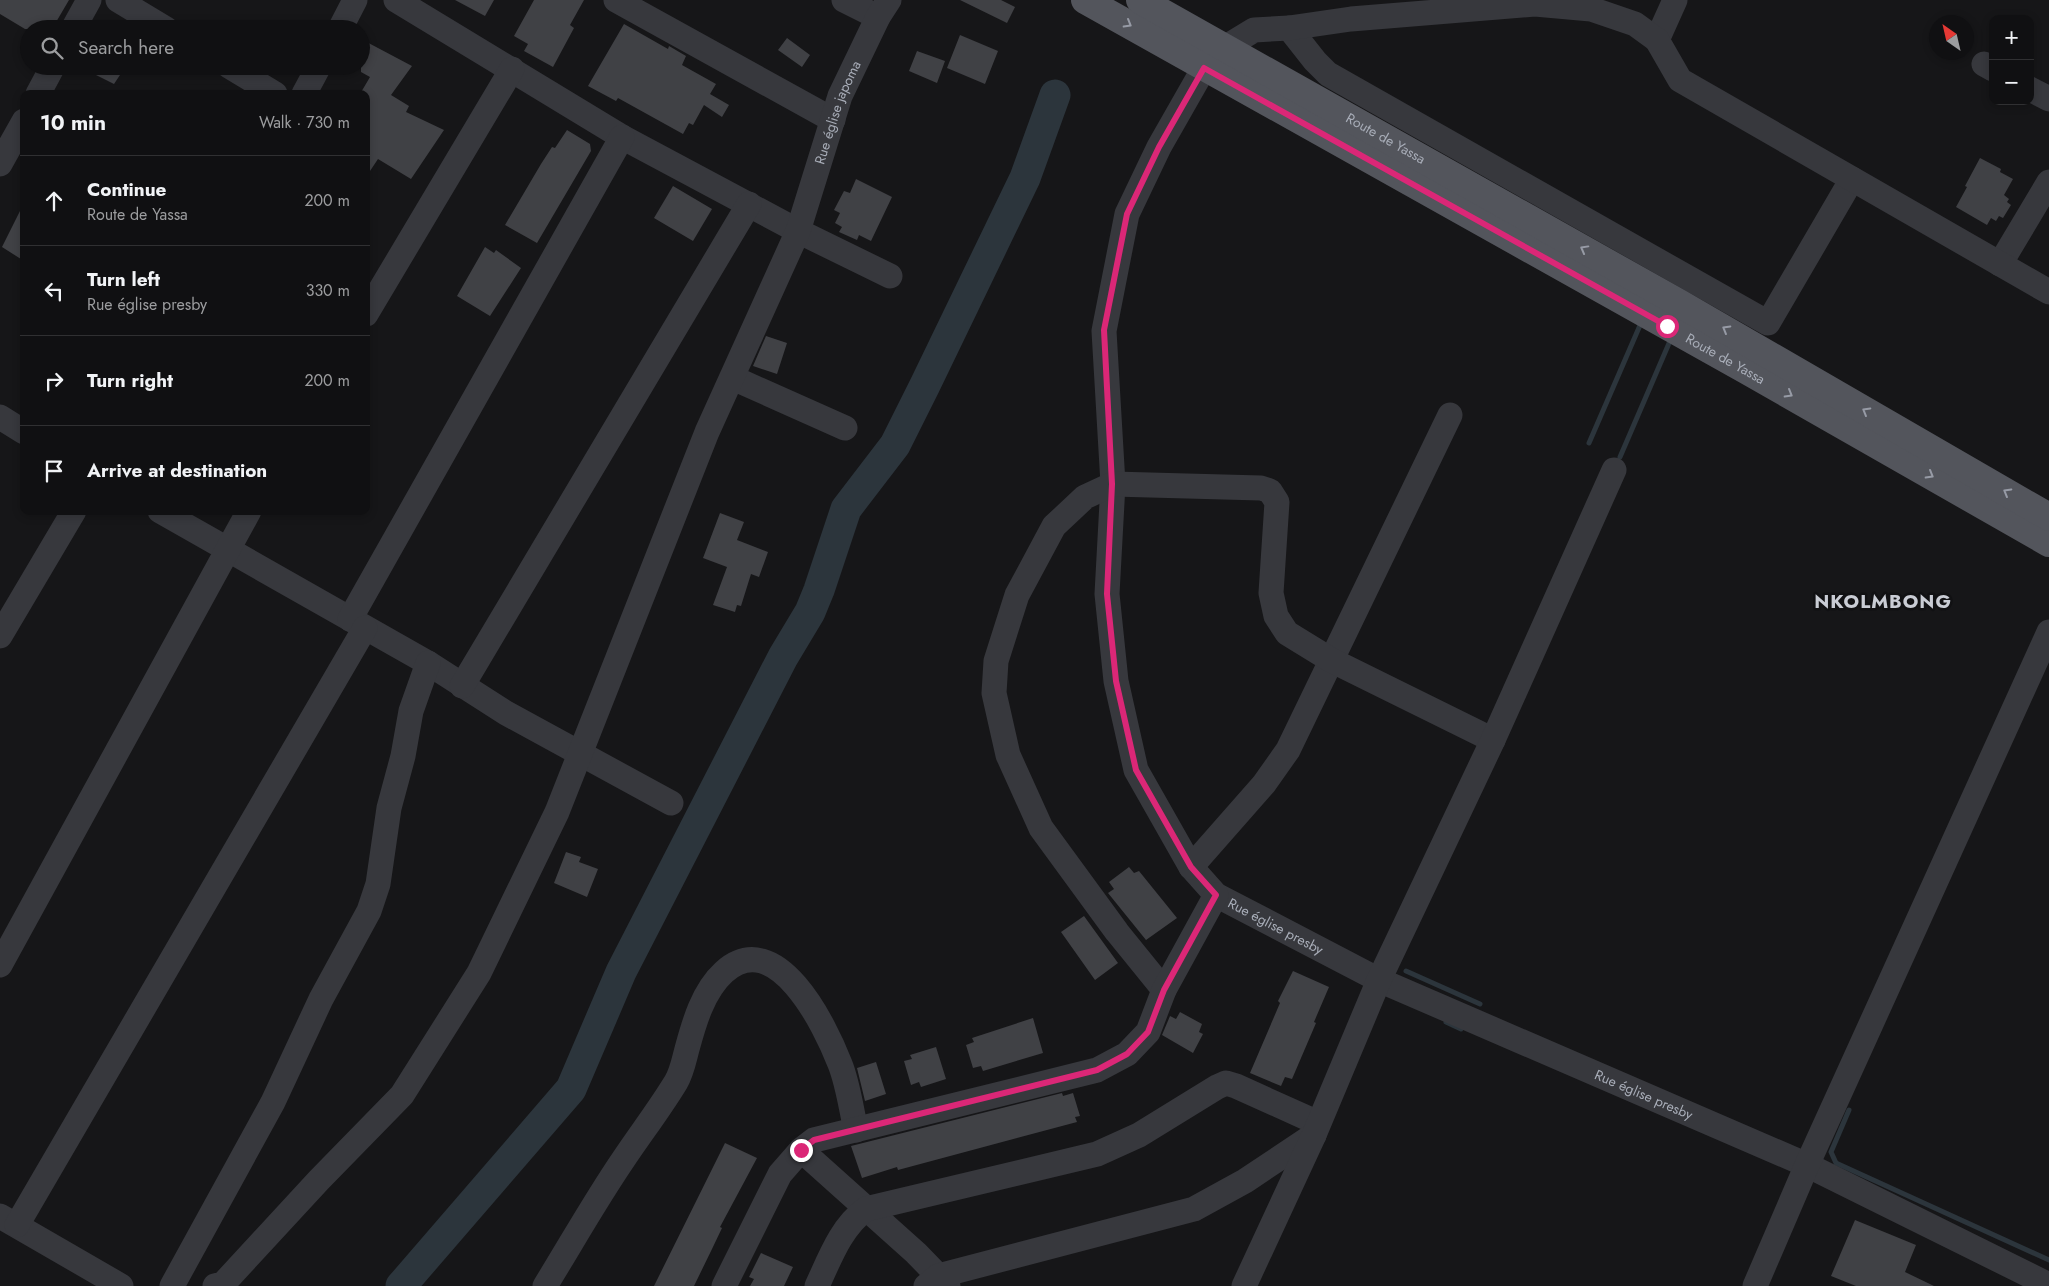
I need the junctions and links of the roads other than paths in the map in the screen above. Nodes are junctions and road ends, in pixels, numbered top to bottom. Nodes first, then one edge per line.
1 (89, 0) edge
2 (118, 0) edge
3 (356, 0) edge
4 (396, 0) edge
5 (616, 0) edge
6 (844, 0) edge
7 (1085, 0) edge
8 (1140, 0) edge
9 (1675, 0) edge
10 (1423, 7) edge
11 (884, 9) edge
12 (78, 20) edge
13 (151, 20) edge
14 (345, 20) edge
15 (1289, 28) junction
16 (1658, 40) junction
17 (1226, 47) junction
18 (1204, 68) junction
19 (512, 69) junction
20 (48, 75) edge
21 (243, 75) edge
22 (314, 75) edge
23 (40, 90) edge
24 (268, 90) edge
25 (306, 90) edge
26 (2034, 91) edge
27 (2049, 99) edge
28 (833, 120) junction
29 (20, 127) edge
30 (622, 137) junction
31 (0, 164) edge
32 (1852, 179) junction
33 (2049, 182) edge
34 (749, 204) junction
35 (798, 231) junction
36 (2000, 264) junction
37 (890, 276) dead end
38 (2049, 292) edge
39 (370, 307) edge
40 (1673, 314) junction
41 (733, 378) junction
42 (1450, 415) dead end
43 (0, 418) edge
44 (845, 428) dead end
45 (20, 430) edge
46 (1614, 470) dead end
47 (1112, 484) junction
48 (72, 515) edge
49 (167, 515) edge
50 (247, 515) edge
51 (2049, 536) edge
52 (226, 550) junction
53 (357, 624) junction
54 (2049, 632) edge
55 (0, 636) edge
56 (1331, 660) junction
57 (428, 663) junction
58 (462, 686) junction
59 (1493, 740) junction
60 (579, 751) junction
61 (671, 803) dead end
62 (1191, 867) junction
63 (1216, 895) junction
64 (0, 965) edge
65 (1379, 980) junction
66 (1164, 990) junction
67 (1316, 1129) junction
68 (856, 1130) junction
69 (801, 1150) junction
70 (1807, 1165) junction
71 (866, 1209) junction
72 (8, 1220) edge
73 (938, 1283) edge
74 (113, 1284) edge
75 (180, 1284) edge
76 (2049, 1284) edge
77 (215, 1286) edge
78 (545, 1286) edge
79 (724, 1286) edge
80 (817, 1286) edge
81 (1244, 1286) edge
82 (1755, 1286) edge

1 - 12 street
2 - 13 street
3 - 14 street
4 - 19 street
5 - 28 street
6 - 11 street
7 -> 18 main road, Route de Yassa
8 - 17 main road, Route de Yassa
9 - 16 street
10 - 15 street, Rue église presby
10 - 16 street, Rue église presby
11 - 28 street, Rue église japoma
15 - 17 street, Rue église presby
15 - 32 street
16 - 32 street
17 - 18 street, Rue église presby
40 -> 17 main road, Route de Yassa
18 - 40 main road, Route de Yassa
18 - 47 street, Rue église presby
19 - 30 street
19 - 39 street
20 - 23 street
21 - 24 street
22 - 25 street
26 - 27 street
28 - 35 street, Rue église japoma
29 - 31 street
30 - 34 street
30 - 53 street
32 - 36 street
33 - 36 street
34 - 35 street
34 - 58 street
35 - 37 street
35 - 41 street, Rue église japoma
36 - 38 street
40 - 51 main road, Route de Yassa
41 - 44 street
41 - 60 street, Rue église japoma
42 - 56 street
43 - 45 street
46 - 59 street
47 - 56 street
47 - 62 street, Rue église presby
47 - 66 street
48 - 55 street
49 - 52 street
50 - 52 street
52 - 53 street
52 - 64 street
53 - 57 street
53 - 72 street
54 - 70 street
56 - 59 street
56 - 62 street
57 - 58 street
57 - 75 street
58 - 60 street
59 - 65 street
60 - 61 street
60 - 77 street, Rue église japoma
62 - 63 street, Rue église presby
63 - 65 street, Rue église presby
63 - 66 street
65 - 67 street
65 - 70 street, Rue église presby
66 - 68 street
67 - 71 street
67 - 73 street
67 - 81 street
68 - 69 street
68 - 78 street
69 - 71 street
69 - 79 street
70 - 76 street, Rue église presby
70 - 82 street
71 - 73 street
71 - 80 street
72 - 74 street

